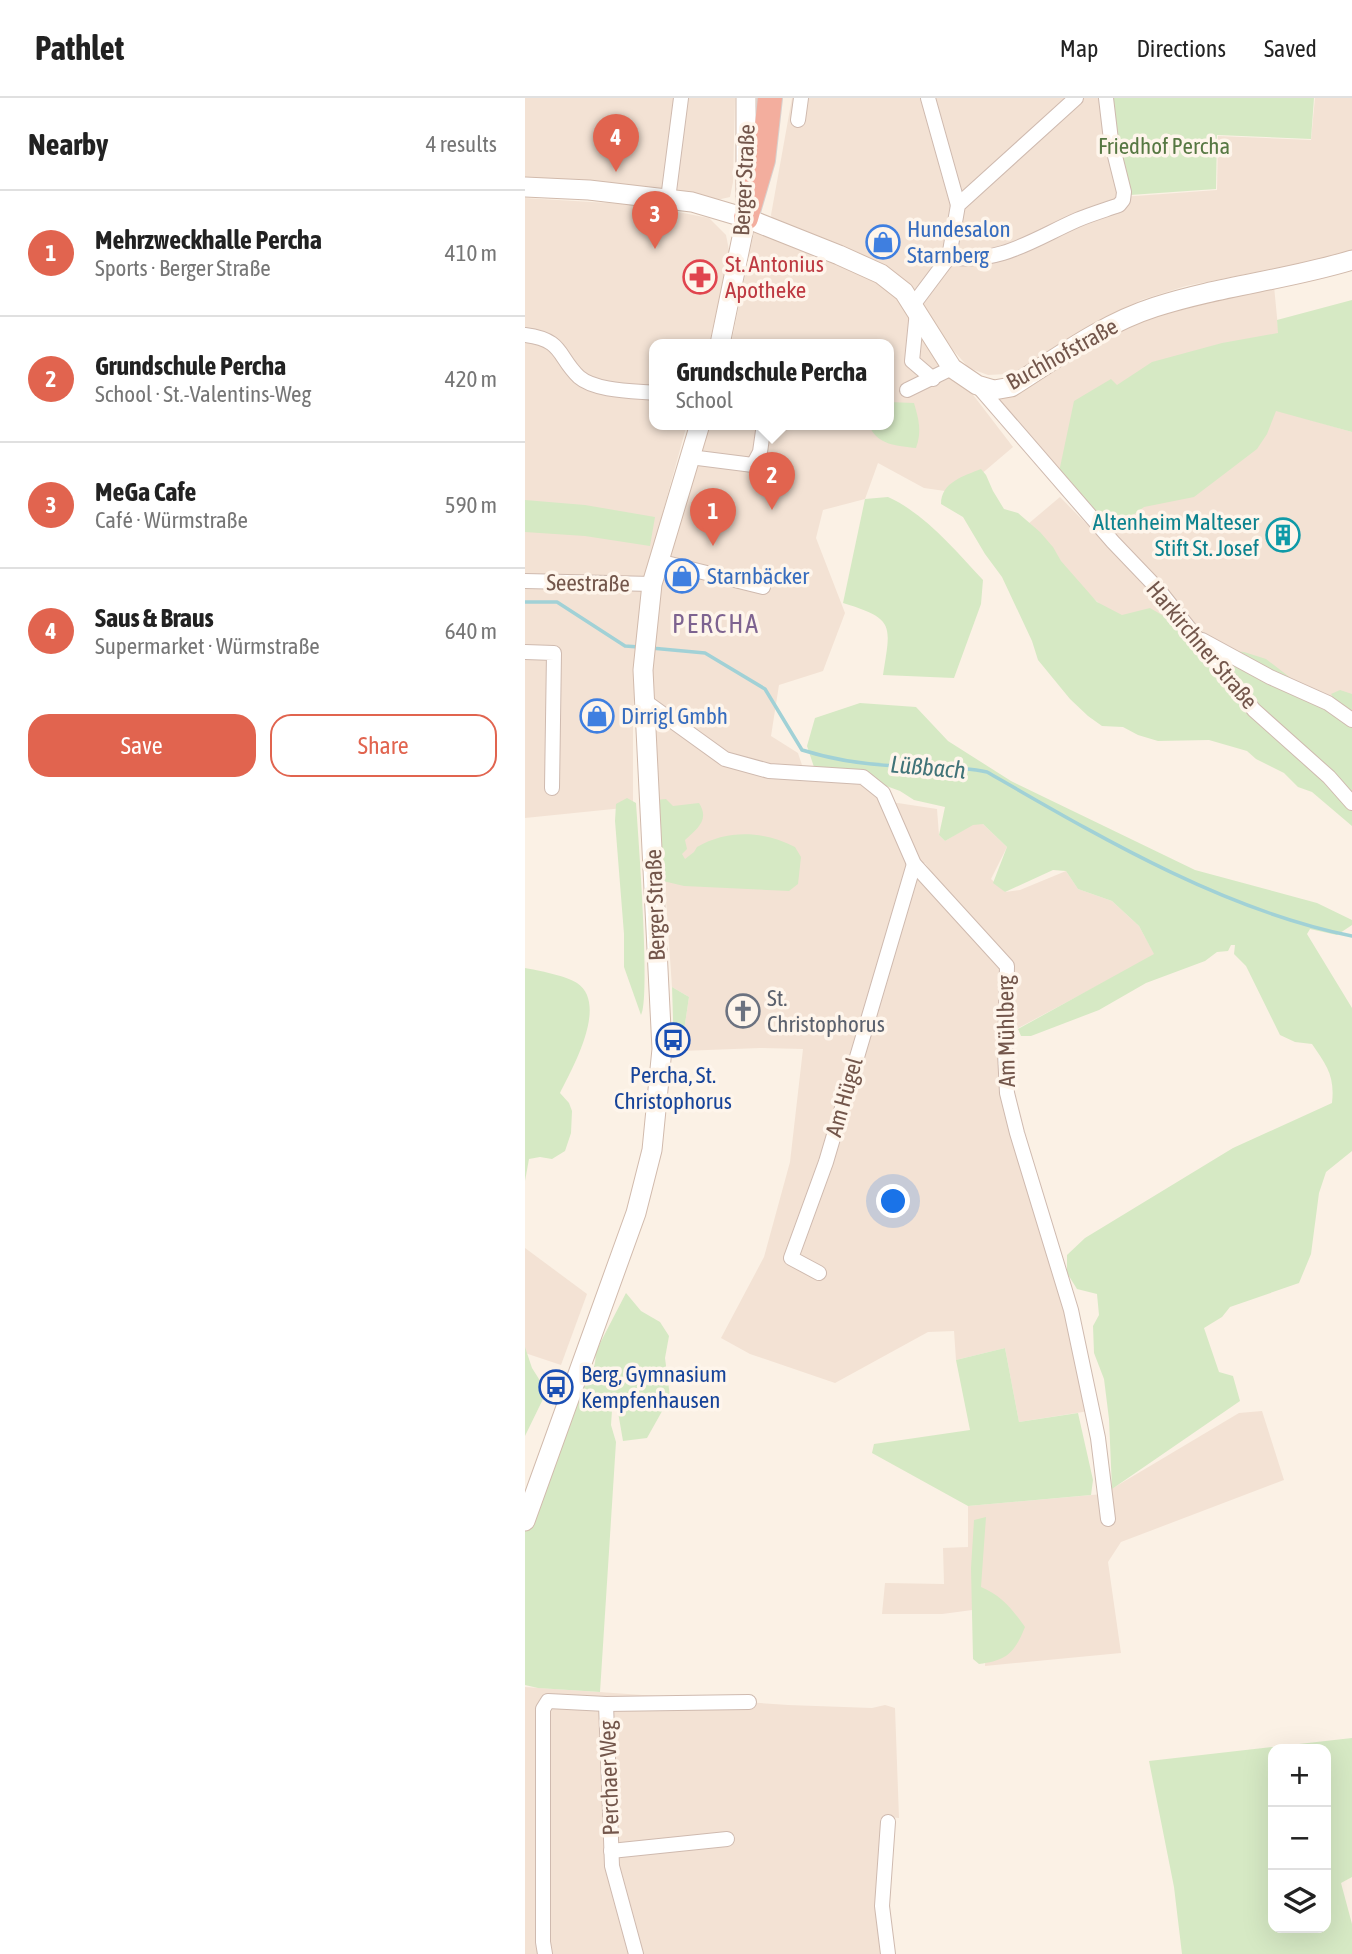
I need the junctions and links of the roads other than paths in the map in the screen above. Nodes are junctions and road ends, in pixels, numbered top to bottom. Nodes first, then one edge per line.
1 (681, 98) edge
2 (746, 98) edge
3 (770, 98) edge
4 (801, 98) edge
5 (928, 98) edge
6 (1076, 98) edge
7 (1106, 98) edge
8 (799, 120) dead end
9 (525, 187) edge
10 (668, 200) junction
11 (958, 205) junction
12 (746, 218) junction
13 (949, 257) junction
14 (1352, 260) edge
15 (915, 308) junction
16 (525, 334) edge
17 (721, 339) edge
18 (912, 361) junction
19 (952, 368) junction
20 (933, 379) junction
21 (977, 386) junction
22 (649, 392) edge
23 (698, 430) edge
24 (763, 430) edge
25 (690, 457) junction
26 (659, 561) junction
27 (525, 581) edge
28 (652, 584) junction
29 (763, 587) dead end
30 (1198, 638) junction
31 (525, 652) edge
32 (646, 702) junction
33 (1352, 720) edge
34 (552, 788) dead end
35 (1352, 803) edge
36 (914, 864) junction
37 (819, 1273) dead end
38 (1108, 1519) dead end
39 (525, 1521) edge
40 (749, 1702) dead end
41 (606, 1704) junction
42 (888, 1822) dead end
43 (727, 1839) dead end
44 (611, 1851) junction
45 (545, 1954) edge
46 (636, 1954) edge
47 (888, 1954) edge

1 - 10 street
2 - 12 main road, Berger Straße
3 - 12 highway
4 - 8 street
5 - 11 street
6 - 11 street
7 - 13 street
9 - 10 main road, Buchhofstraße
10 - 12 main road, Buchhofstraße
11 - 13 street
12 - 15 main road, Buchhofstraße
12 - 17 main road, Berger Straße
13 - 15 street
14 - 21 main road, Buchhofstraße
15 - 18 street
15 - 19 main road, Buchhofstraße
16 - 22 street
18 - 20 street
18 - 20 street
19 - 20 street
19 - 21 main road, Buchhofstraße
21 - 30 street, Harkirchner Straße
23 - 25 main road, Berger Straße
24 - 25 street
25 - 26 main road, Berger Straße
26 - 28 main road, Berger Straße
26 - 29 street
27 - 28 street, Seestraße
28 - 32 main road, Berger Straße
30 - 33 street
30 - 35 street, Harkirchner Straße
31 - 34 street
32 - 36 street, Am Mühlberg
32 - 39 main road, Berger Straße
36 - 37 street, Am Hügel
36 - 38 street, Am Mühlberg
40 - 41 street
41 - 44 street, Perchaer Weg
41 - 45 street
42 - 47 street
43 - 44 street, Perchaer Weg
44 - 46 street, Perchaer Weg

